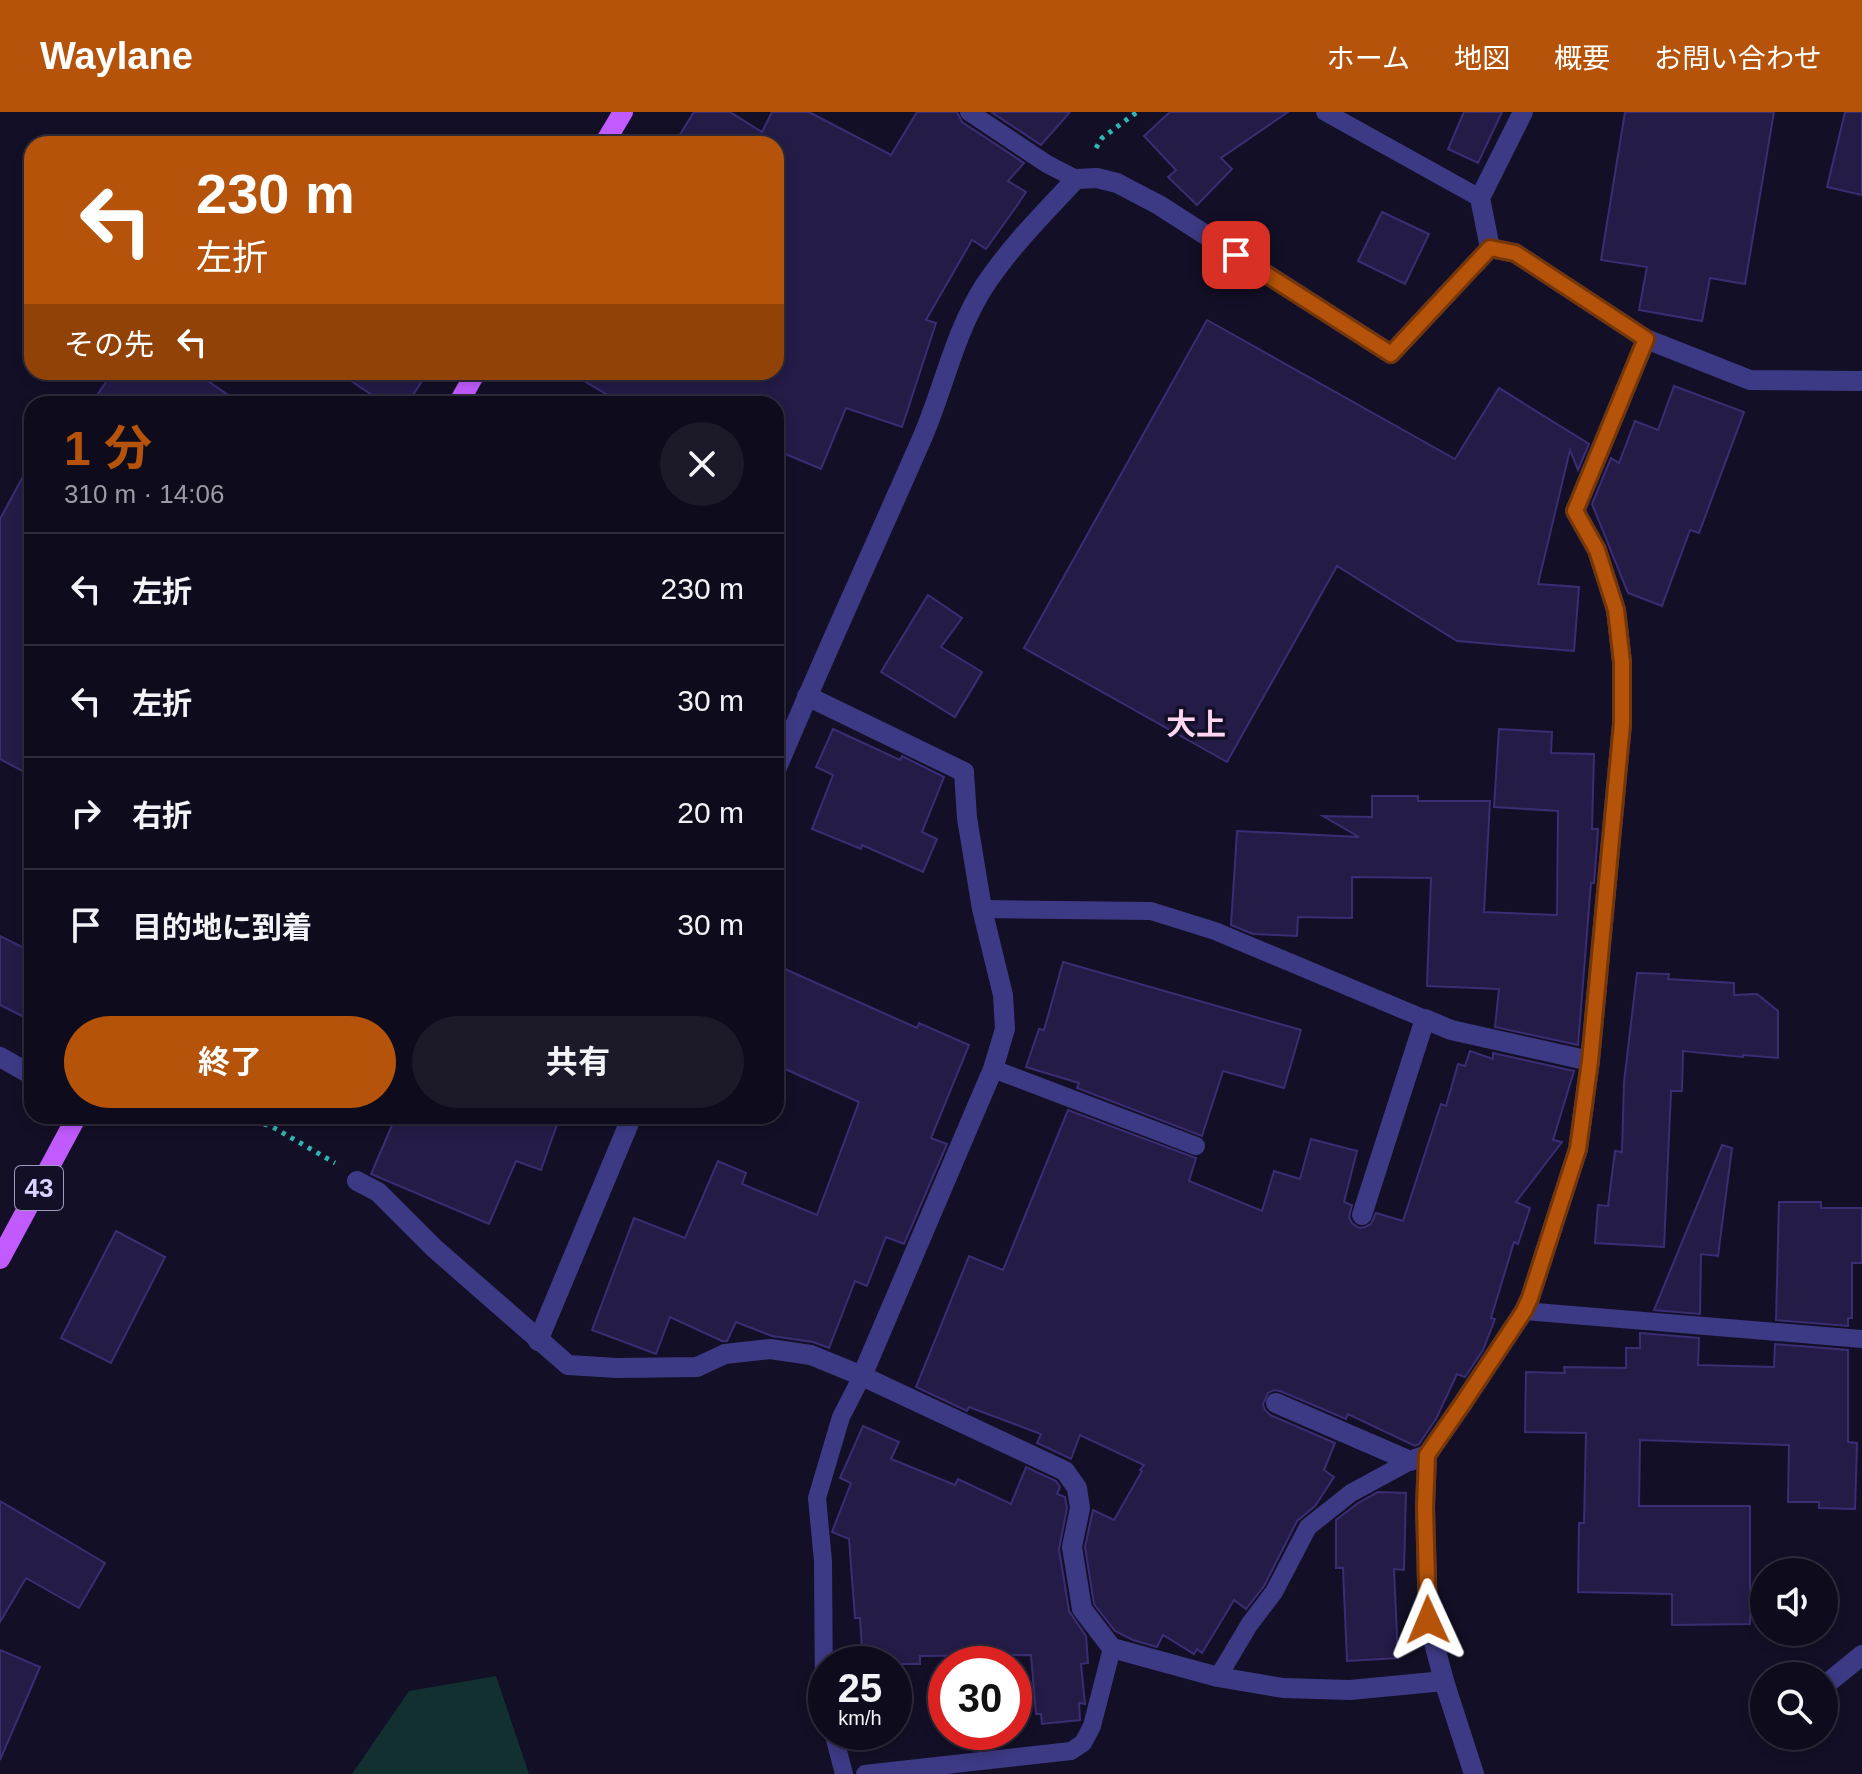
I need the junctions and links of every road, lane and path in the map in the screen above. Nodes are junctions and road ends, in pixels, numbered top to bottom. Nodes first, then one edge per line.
1 (623, 112) edge
2 (969, 112) edge
3 (1137, 112) edge
4 (1325, 112) edge
5 (1523, 112) edge
6 (609, 136) edge
7 (1076, 179) junction
8 (1480, 198) junction
9 (1490, 248) junction
10 (1646, 339) junction
11 (1862, 381) edge
12 (807, 696) junction
13 (784, 751) edge
14 (982, 909) junction
15 (1425, 1019) junction
16 (0, 1057) edge
17 (1590, 1061) junction
18 (993, 1069) junction
19 (24, 1070) edge
20 (73, 1124) edge
21 (264, 1124) edge
22 (629, 1124) edge
23 (1196, 1146) dead end
24 (357, 1181) joint
25 (1362, 1215) dead end
26 (0, 1259) edge
27 (1524, 1311) junction
28 (1862, 1339) edge
29 (538, 1341) junction
30 (862, 1376) junction
31 (1276, 1403) dead end
32 (1418, 1458) junction
33 (824, 1646) edge
34 (1112, 1648) junction
35 (1862, 1655) edge
36 (1838, 1675) edge
37 (1218, 1677) junction
38 (1444, 1681) junction
39 (838, 1750) edge
40 (844, 1774) edge
41 (865, 1774) edge
42 (1474, 1774) edge

1 - 6 main road
2 - 7 lane
3 - 7 path
4 - 8 lane
5 - 8 street
7 - 9 street
7 - 12 street
8 - 9 street
9 - 10 street
10 - 11 street
10 - 17 street
12 - 13 street
12 - 14 street
14 - 15 lane
14 - 18 street
15 - 17 street
15 - 25 street
16 - 19 street
17 - 27 street
18 - 23 lane
18 - 30 street
20 - 26 main road, 43
21 - 24 path
22 - 29 street
24 - 29 street
27 - 28 lane
27 - 32 street
29 - 30 street
30 - 33 lane
30 - 34 street
31 - 32 street
32 - 37 lane
32 - 38 street
34 - 37 street
34 - 41 lane
35 - 36 street
37 - 38 street
38 - 42 street
39 - 40 lane

